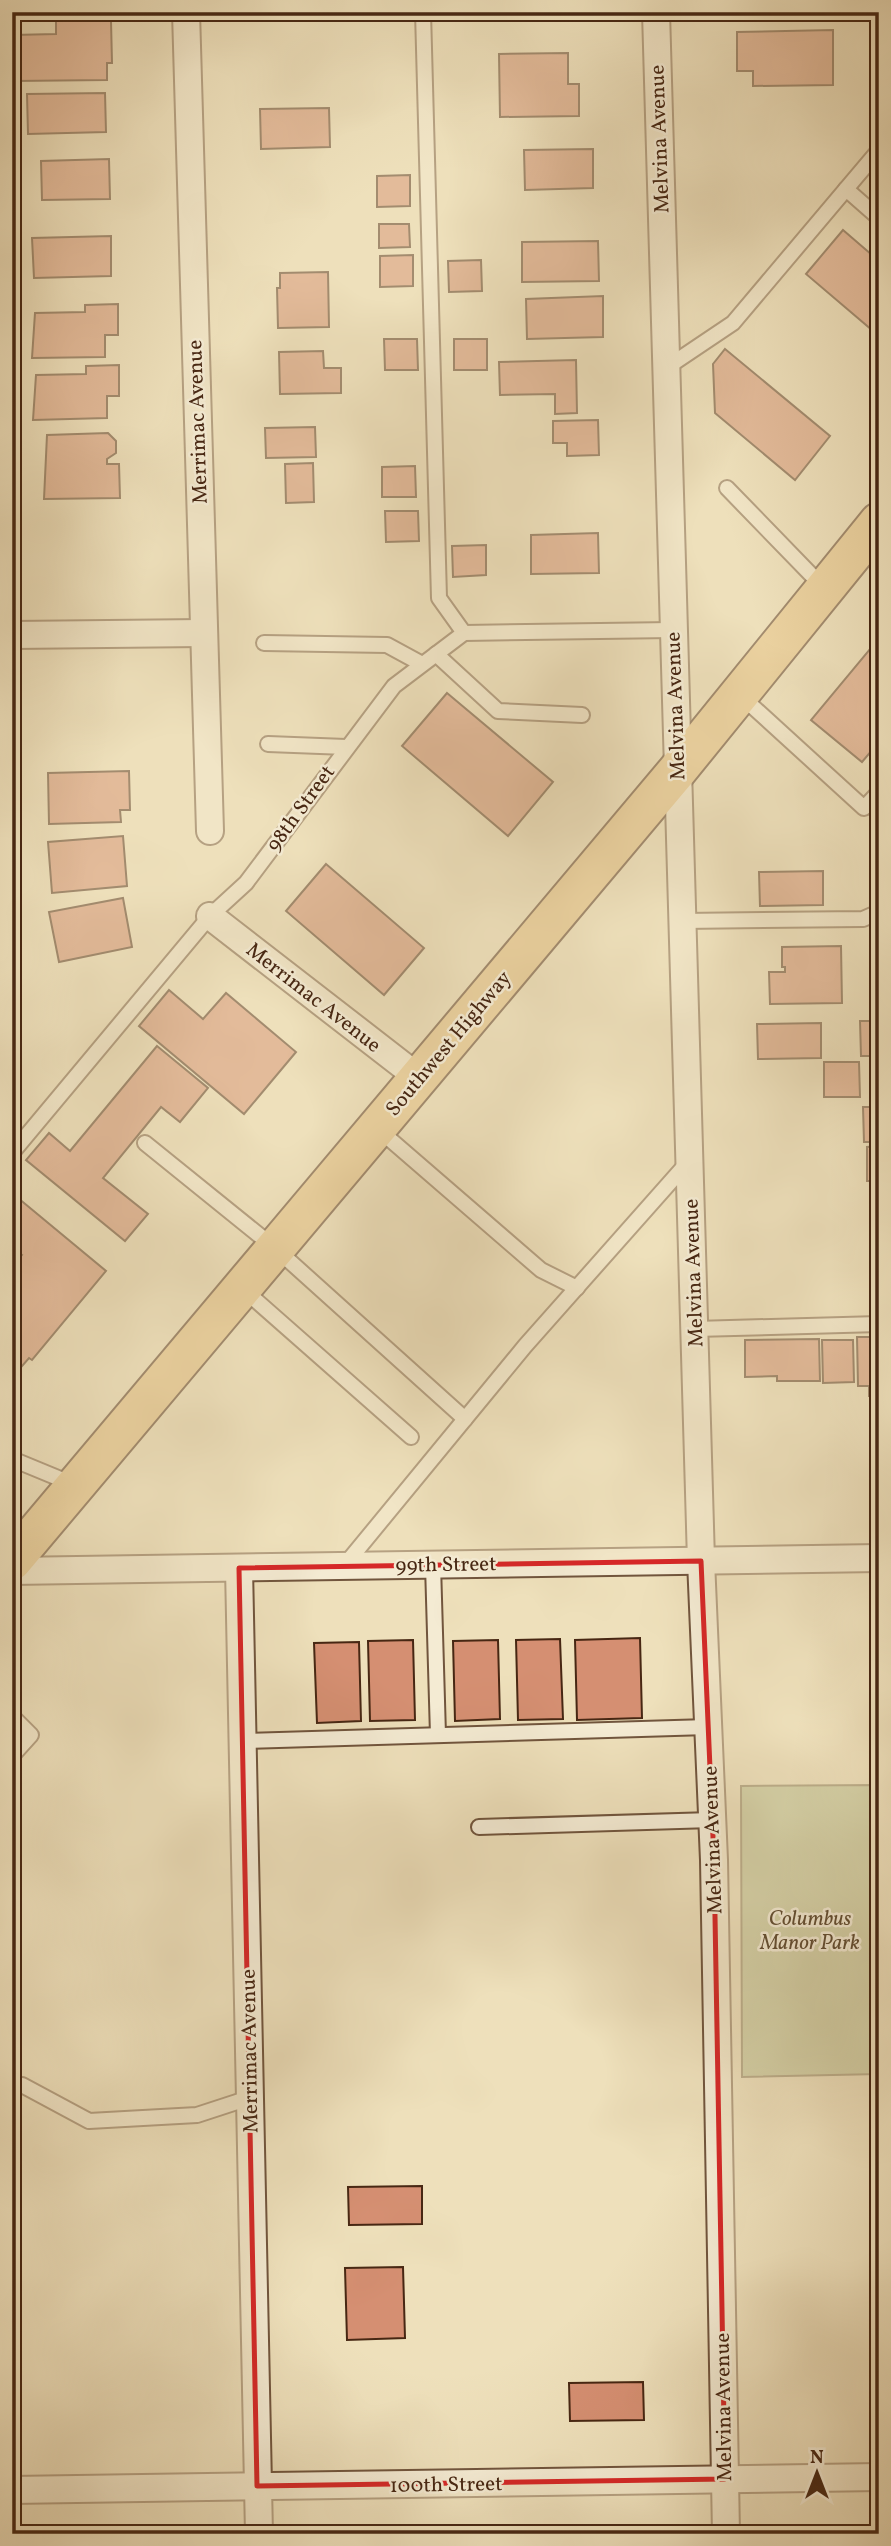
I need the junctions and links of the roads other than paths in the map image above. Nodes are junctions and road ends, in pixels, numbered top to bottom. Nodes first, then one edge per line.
1 (187, 12) edge
2 (423, 12) edge
3 (656, 12) edge
4 (879, 150) edge
5 (846, 189) junction
6 (879, 218) edge
7 (666, 368) junction
8 (727, 488) dead end
9 (879, 522) edge
10 (825, 589) junction
11 (673, 630) junction
12 (203, 633) junction
13 (464, 633) junction
14 (12, 635) edge
15 (264, 643) dead end
16 (436, 654) junction
17 (422, 664) junction
18 (739, 694) junction
19 (582, 716) dead end
20 (268, 744) dead end
21 (346, 747) junction
22 (677, 771) junction
23 (879, 792) edge
24 (209, 831) dead end
25 (879, 912) edge
26 (210, 916) junction
27 (682, 921) junction
28 (419, 1078) junction
29 (377, 1128) junction
30 (145, 1143) dead end
31 (12, 1153) edge
32 (690, 1160) junction
33 (275, 1248) junction
34 (242, 1288) junction
35 (577, 1288) junction
36 (879, 1324) edge
37 (695, 1329) junction
38 (465, 1419) junction
39 (411, 1437) dead end
40 (12, 1459) edge
41 (76, 1486) junction
42 (879, 1558) edge
43 (12, 1561) edge
44 (701, 1561) junction
45 (433, 1565) junction
46 (344, 1566) junction
47 (239, 1568) junction
48 (12, 1571) edge
49 (12, 1716) edge
50 (708, 1727) junction
51 (438, 1735) junction
52 (242, 1741) junction
53 (12, 1756) edge
54 (712, 1820) junction
55 (479, 1827) dead end
56 (12, 2085) edge
57 (250, 2098) junction
58 (879, 2477) edge
59 (724, 2479) junction
60 (257, 2486) junction
61 (12, 2490) edge
62 (259, 2534) edge
63 (726, 2534) edge

1 - 12 street, Merrimac Avenue
2 - 13 lane
3 - 7 street, Melvina Avenue
4 - 5 lane
5 - 6 lane
5 - 7 lane
7 - 11 street, Melvina Avenue
8 - 10 lane
9 - 10 main road, Southwest Highway
10 - 18 main road, Southwest Highway
11 - 13 lane
11 - 22 street, Melvina Avenue
12 - 14 street
12 - 24 street, Merrimac Avenue
13 - 16 lane, 98th Street
15 - 17 lane
16 - 17 lane, 98th Street
16 - 19 lane
17 - 21 lane, 98th Street
18 - 22 main road, Southwest Highway
18 - 23 lane
20 - 21 lane
21 - 26 lane, 98th Street
22 - 27 street, Melvina Avenue
22 - 28 main road, Southwest Highway
25 - 27 lane
26 - 28 street, Merrimac Avenue
26 - 31 lane, 98th Street
27 - 32 street, Melvina Avenue
28 - 29 main road, Southwest Highway
29 - 33 main road, Southwest Highway
29 - 35 lane
30 - 33 lane
32 - 35 lane
32 - 37 street, Melvina Avenue
33 - 34 main road, Southwest Highway
33 - 38 lane
34 - 39 lane
34 - 41 main road, Southwest Highway
35 - 38 lane
36 - 37 lane
37 - 44 street, Melvina Avenue
38 - 46 lane
40 - 41 lane
41 - 43 main road, Southwest Highway
42 - 44 street, 99th Street
44 - 45 street, 99th Street
44 - 50 street, Melvina Avenue
45 - 46 street, 99th Street
45 - 51 lane
46 - 47 street, 99th Street
47 - 48 street, 99th Street
47 - 52 street, Merrimac Avenue
49 - 53 lane
50 - 51 lane
50 - 54 street, Melvina Avenue
51 - 52 lane
52 - 57 street, Merrimac Avenue
54 - 55 lane
54 - 59 street, Melvina Avenue
56 - 57 lane
57 - 60 street, Merrimac Avenue
58 - 59 street, 100th Street
59 - 60 street, 100th Street
59 - 63 street, Melvina Avenue
60 - 61 street, 100th Street
60 - 62 street, Merrimac Avenue

